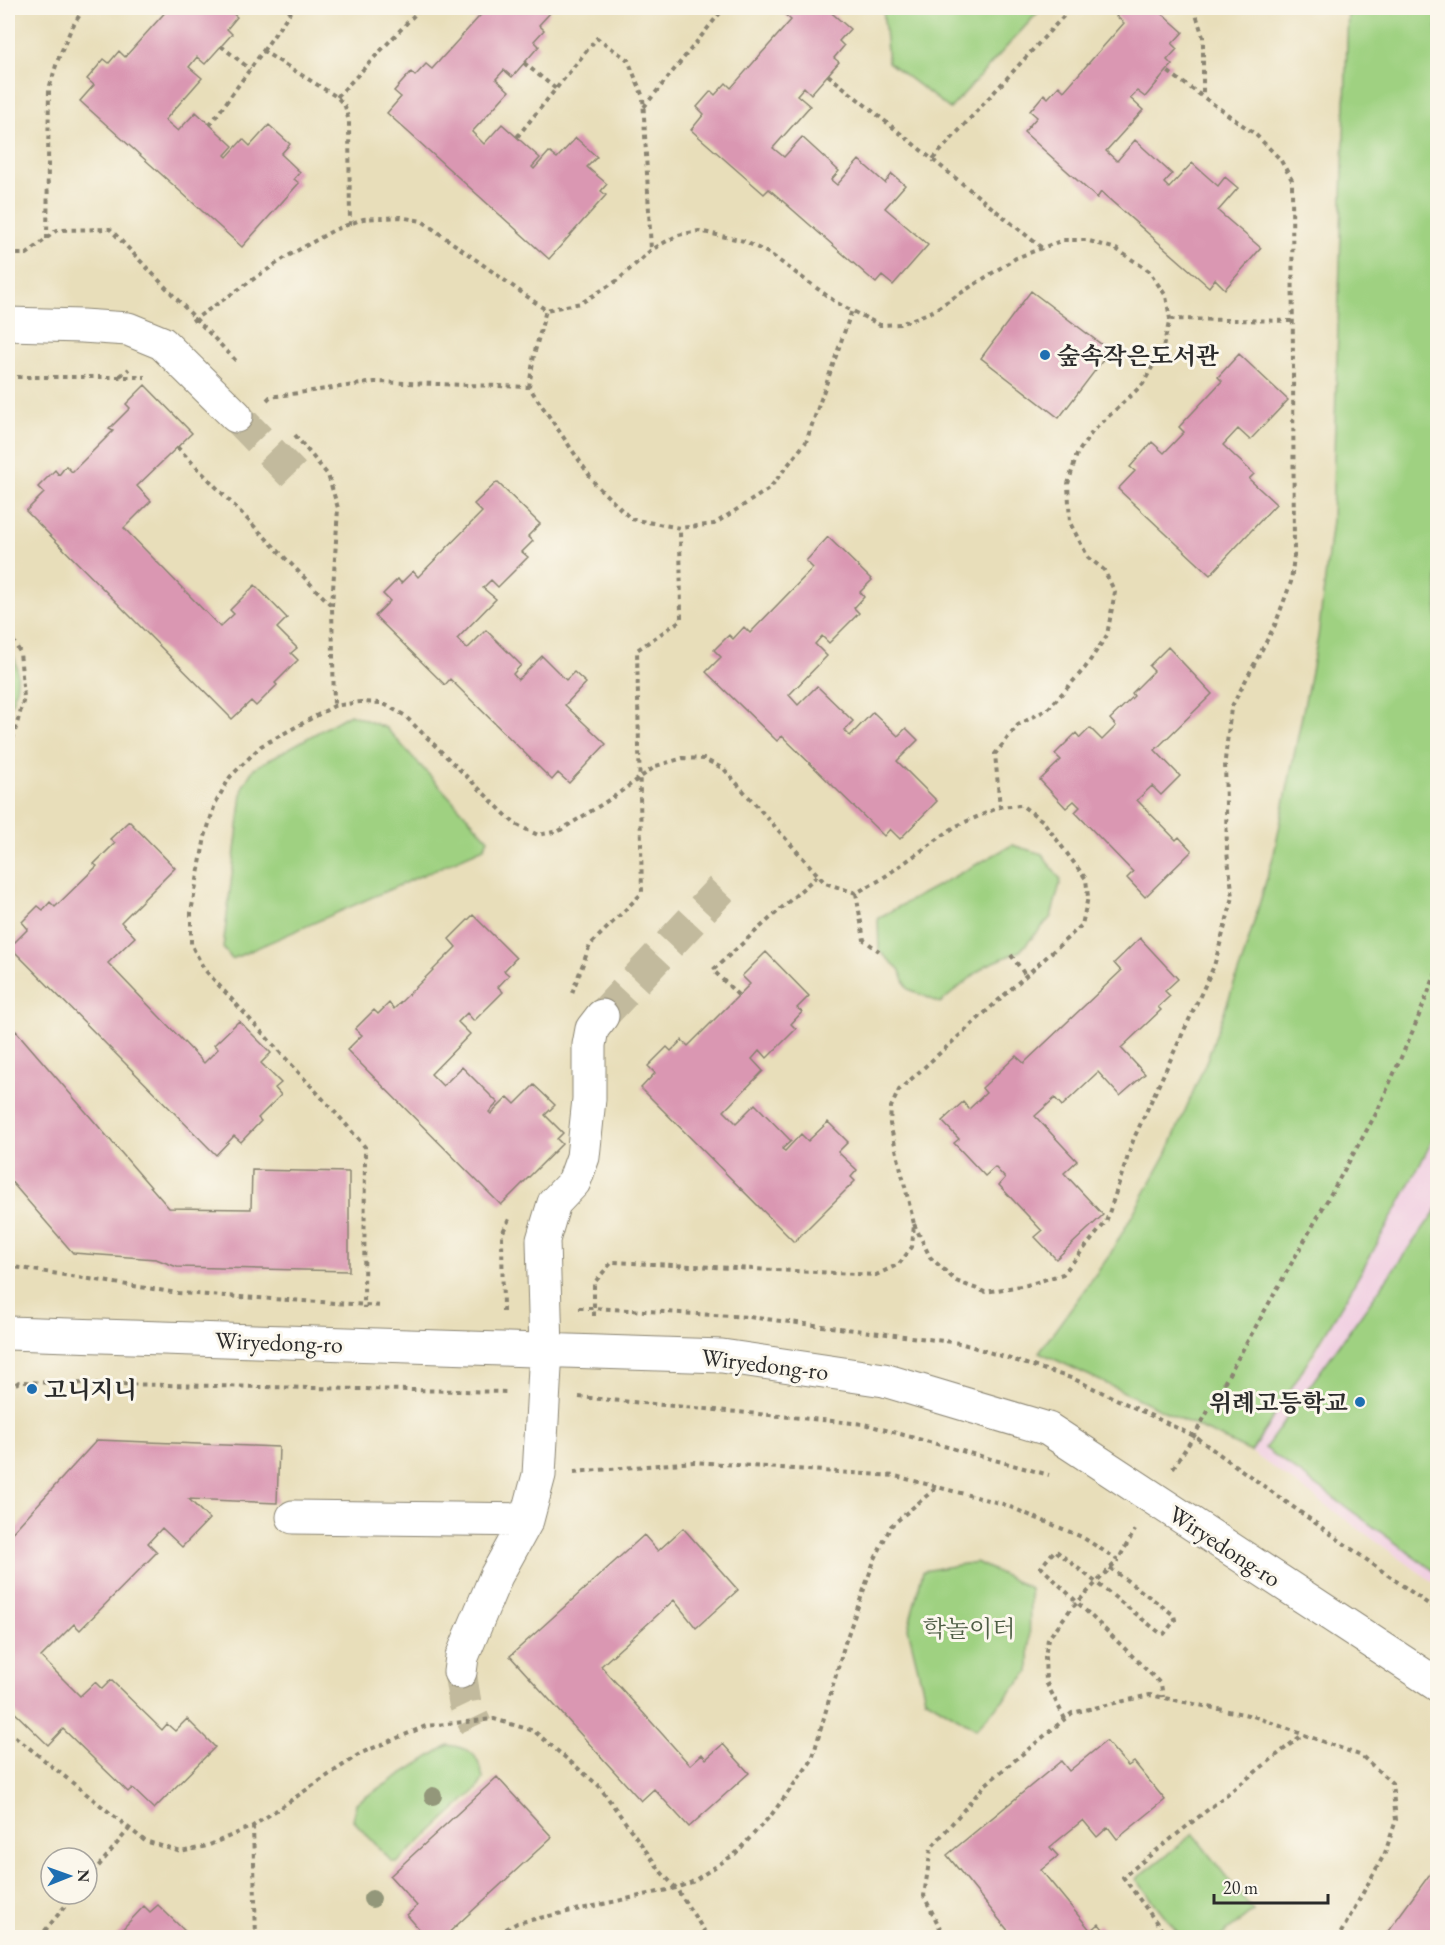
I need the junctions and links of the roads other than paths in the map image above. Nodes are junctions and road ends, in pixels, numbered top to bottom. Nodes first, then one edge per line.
1 (8, 324) edge
2 (236, 416) tunnel mouth
3 (602, 1016) tunnel mouth
4 (8, 1333) edge
5 (546, 1350) junction
6 (293, 1517) dead end
7 (527, 1520) junction
8 (460, 1672) tunnel mouth
9 (1437, 1685) edge

1 - 2 street
3 - 5 street
4 - 5 street, Wiryedong-ro
5 - 7 street
5 - 9 street, Wiryedong-ro
6 - 7 street
7 - 8 street

